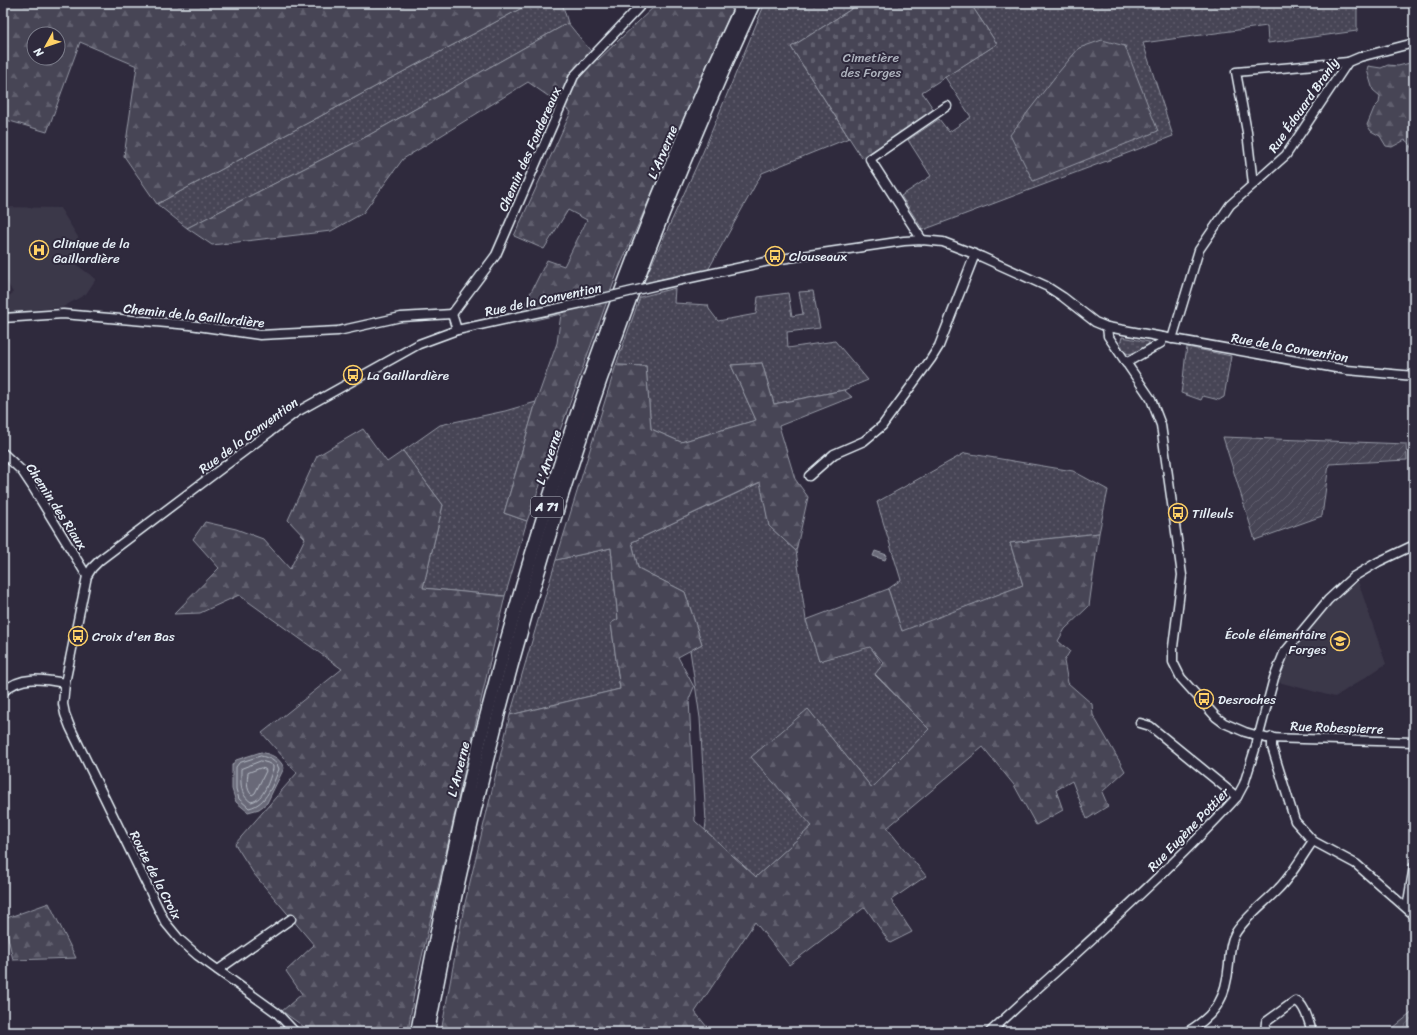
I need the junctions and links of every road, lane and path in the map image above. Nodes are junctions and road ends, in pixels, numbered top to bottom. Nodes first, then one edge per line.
1 (642, 3) edge
2 (743, 3) edge
3 (754, 3) edge
4 (1414, 43) edge
5 (1348, 62) junction
6 (947, 106) dead end
7 (1253, 184) junction
8 (922, 240) junction
9 (975, 254) junction
10 (452, 314) junction
11 (3, 318) edge
12 (1107, 327) junction
13 (457, 330) junction
14 (1162, 337) junction
15 (1172, 339) junction
16 (1126, 363) junction
17 (1414, 376) edge
18 (3, 453) edge
19 (809, 476) dead end
20 (1414, 545) edge
21 (88, 576) junction
22 (65, 683) junction
23 (3, 692) edge
24 (1140, 723) dead end
25 (1259, 736) junction
26 (1272, 737) junction
27 (1414, 742) edge
28 (1236, 797) junction
29 (1312, 841) junction
30 (1414, 866) edge
31 (1407, 908) junction
32 (1414, 914) edge
33 (291, 919) dead end
34 (218, 970) junction
35 (295, 1032) edge
36 (417, 1032) edge
37 (428, 1032) edge
38 (990, 1032) edge
39 (1187, 1032) edge
40 (1265, 1032) edge
41 (1312, 1032) edge

1 - 10 street, Chemin des Fondereaux
2 - 36 highway, L'Arverne / A 71
3 - 37 highway, L'Arverne / A 71
4 - 5 street, Rue Édouard Branly
5 - 7 street, Rue Édouard Branly
5 - 7 street
6 - 8 street
7 - 15 street, Rue Édouard Branly
8 - 9 street, Rue de la Convention
8 - 13 street, Rue de la Convention, bridge
9 - 12 street, Rue de la Convention
9 - 19 street
10 - 11 street, Chemin de la Gaillardière
10 - 13 street
12 - 14 street, Rue de la Convention
12 - 16 street, Rue Robespierre
13 - 21 street, Rue de la Convention
14 - 15 street, Rue de la Convention
14 - 16 street
15 - 17 street, Rue de la Convention
16 - 25 street, Rue Robespierre
18 - 21 street, Chemin des Riaux
20 - 25 street, Rue Eugène Pottier
21 - 22 street, Rue de la Convention
22 - 23 street
22 - 34 street, Route de la Croix
24 - 28 street
25 - 26 street, Rue Robespierre
25 - 28 street, Rue Eugène Pottier
26 - 27 street, Rue Robespierre
26 - 29 street
28 - 38 street, Rue Eugène Pottier
29 - 31 street
29 - 39 street
30 - 31 street
31 - 32 street
33 - 34 street
34 - 35 street, Route de la Croix
40 - 41 street

